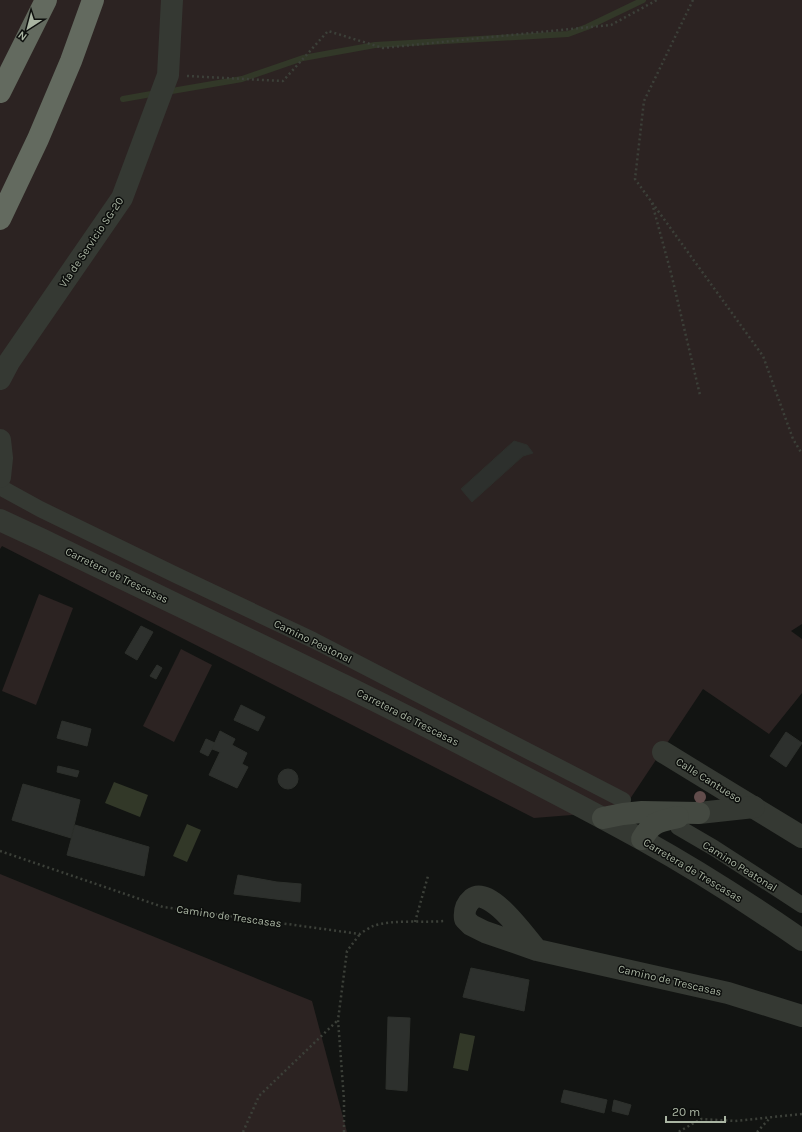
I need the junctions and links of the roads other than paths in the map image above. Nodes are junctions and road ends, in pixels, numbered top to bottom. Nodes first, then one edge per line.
1 (46, 0) edge
2 (93, 0) edge
3 (172, 0) edge
4 (0, 92) edge
5 (0, 219) edge
6 (0, 379) edge
7 (0, 440) edge
8 (0, 477) edge
9 (0, 487) edge
10 (0, 520) edge
11 (663, 752) dead end
12 (623, 800) dead end
13 (754, 807) junction
14 (699, 813) junction
15 (603, 818) junction
16 (678, 827) dead end
17 (802, 837) edge
18 (642, 839) junction
19 (802, 905) edge
20 (802, 940) edge
21 (537, 950) junction
22 (802, 1016) edge

1 - 4 highway
2 - 5 highway
3 - 6 street, Vía de Servicio SG-20
7 - 8 street
9 - 12 street, Camino Peatonal
10 - 15 street, Carretera de Trescasas
11 - 13 street, Calle Cantueso
13 - 14 street, Calle Cantueso
13 - 17 street, Calle Cantueso
14 - 15 main road
14 - 18 main road
15 - 18 street, Carretera de Trescasas
16 - 19 street, Camino Peatonal
18 - 20 street, Carretera de Trescasas
21 - 21 street, Camino de Trescasas
21 - 22 street, Camino de Trescasas

